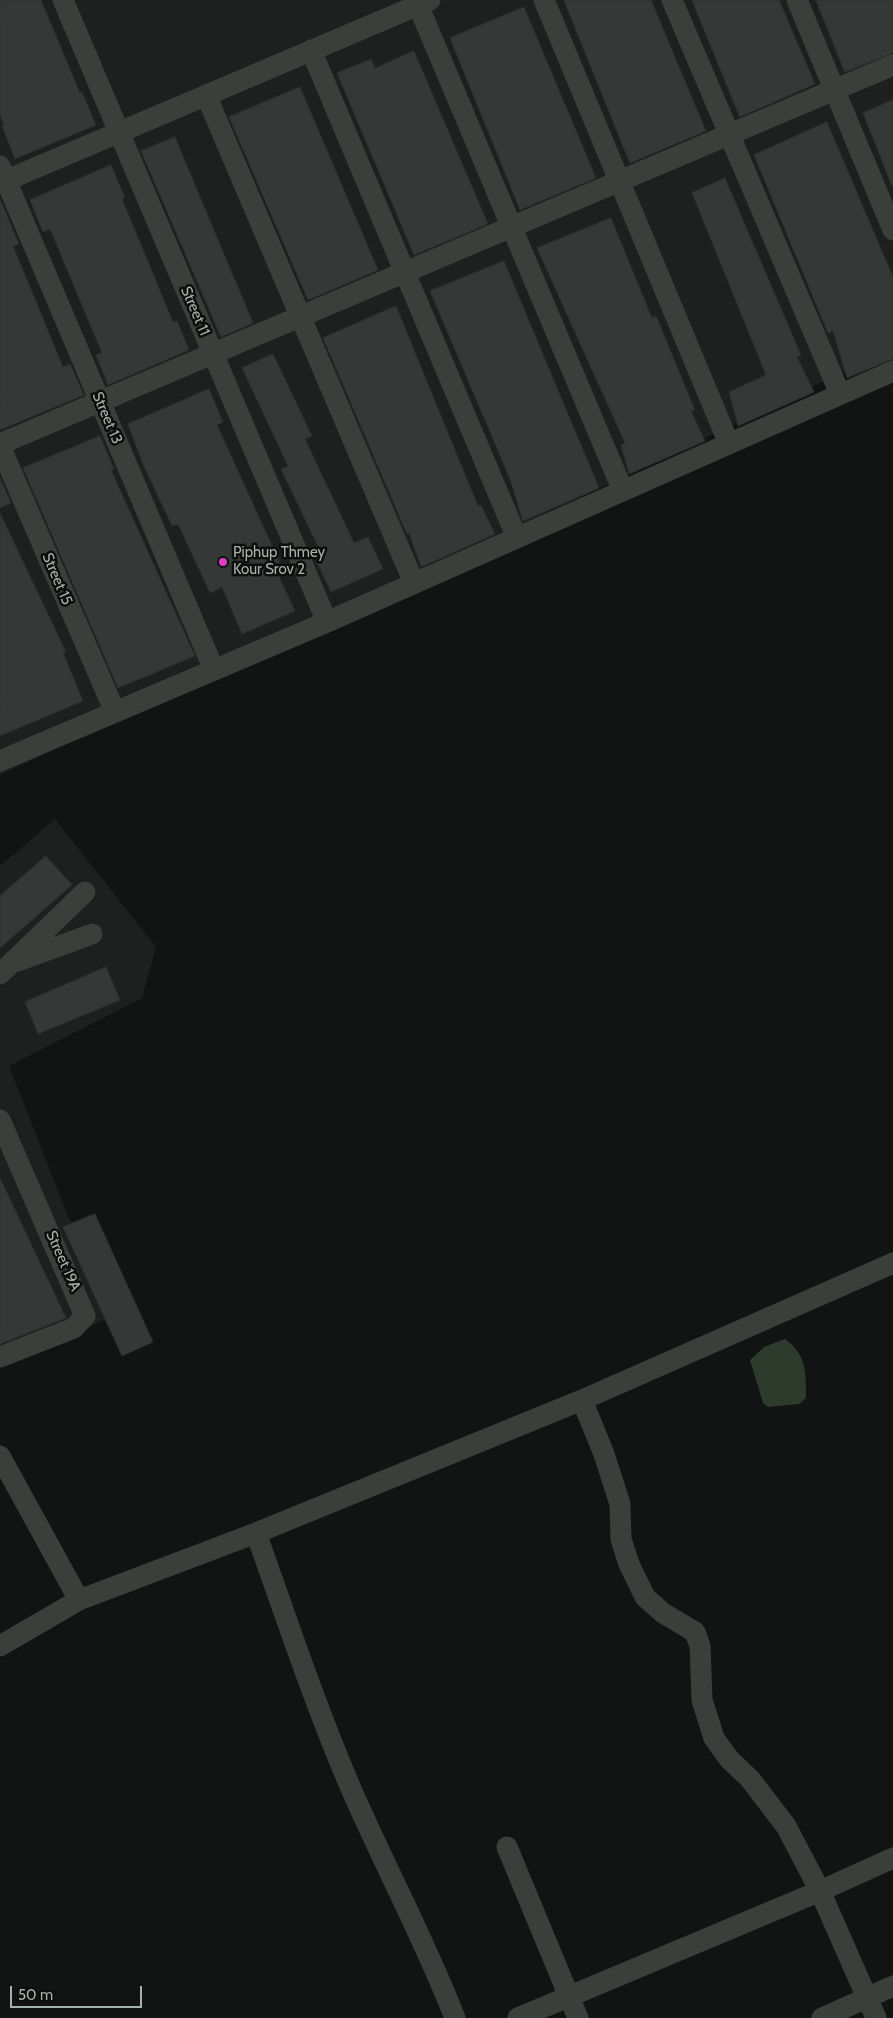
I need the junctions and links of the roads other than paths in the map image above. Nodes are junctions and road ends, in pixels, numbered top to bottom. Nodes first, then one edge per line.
1 (63, 0) edge
2 (544, 0) edge
3 (672, 0) edge
4 (797, 0) edge
5 (424, 3) edge
6 (311, 50) junction
7 (893, 65) edge
8 (834, 90) junction
9 (206, 95) junction
10 (119, 132) junction
11 (729, 134) junction
12 (2, 176) edge
13 (620, 181) junction
14 (511, 227) junction
15 (893, 230) edge
16 (405, 272) junction
17 (300, 316) junction
18 (213, 353) junction
19 (893, 371) edge
20 (840, 394) junction
21 (100, 402) junction
22 (729, 444) junction
23 (0, 445) edge
24 (623, 490) junction
25 (517, 538) junction
26 (414, 583) junction
27 (327, 622) junction
28 (214, 670) junction
29 (115, 712) junction
30 (0, 761) edge
31 (85, 892) dead end
32 (92, 934) dead end
33 (5, 968) edge
34 (0, 1120) edge
35 (893, 1263) edge
36 (0, 1357) edge
37 (582, 1400) junction
38 (0, 1456) edge
39 (256, 1533) junction
40 (79, 1600) junction
41 (0, 1646) edge
42 (507, 1847) dead end
43 (893, 1858) edge
44 (820, 1891) junction
45 (893, 1986) edge
46 (570, 1997) junction
47 (867, 1998) junction
48 (455, 2018) edge
49 (518, 2018) edge
50 (578, 2018) edge
51 (822, 2018) edge
52 (876, 2018) edge

1 - 10 street, Street 11
2 - 13 street
3 - 11 street
4 - 8 street
5 - 6 street
5 - 14 street
6 - 9 street
6 - 16 street
7 - 8 street
8 - 11 street
8 - 15 street
9 - 10 street
9 - 17 street
10 - 12 street
10 - 18 street, Street 11
11 - 13 street
11 - 20 street
12 - 21 street, Street 13
13 - 14 street
13 - 22 street
14 - 16 street
14 - 24 street
16 - 17 street
16 - 25 street
17 - 18 street
17 - 26 street
18 - 21 street
18 - 27 street, Street 11
19 - 20 street
20 - 22 street
21 - 23 street
21 - 28 street, Street 13
22 - 24 street
23 - 29 street, Street 15
24 - 25 street
25 - 26 street
26 - 27 street
27 - 28 street
28 - 29 street
29 - 30 street
31 - 33 street
32 - 33 street
34 - 36 street, Street 19A
35 - 37 street
37 - 39 street
37 - 44 street
38 - 40 street
39 - 40 street
39 - 48 street
40 - 41 street
42 - 46 street
43 - 44 street
44 - 46 street
44 - 47 street
45 - 47 street
46 - 49 street
46 - 50 street
47 - 51 street
47 - 52 street

